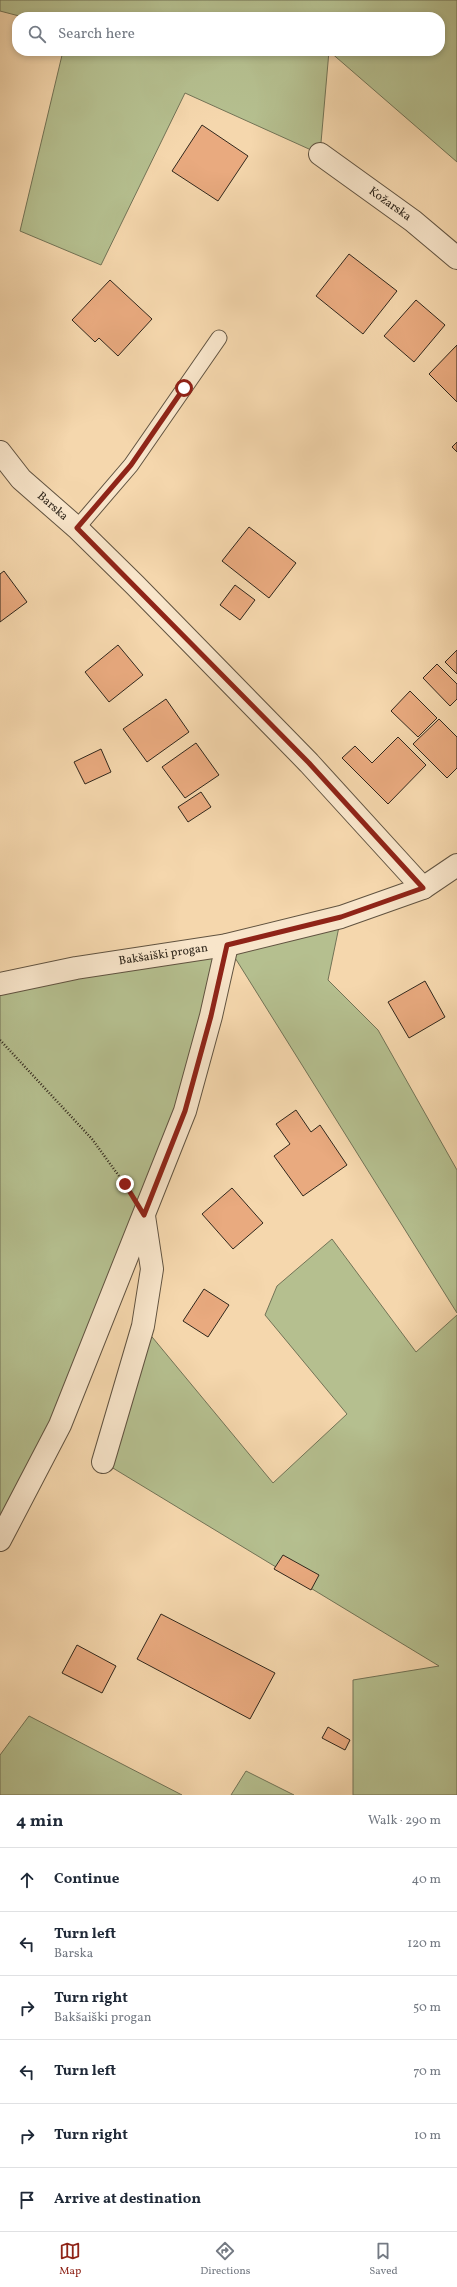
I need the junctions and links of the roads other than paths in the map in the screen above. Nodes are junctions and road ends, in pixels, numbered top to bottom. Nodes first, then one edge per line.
1 (320, 154) dead end
2 (457, 258) edge
3 (219, 338) dead end
4 (0, 452) edge
5 (77, 528) junction
6 (457, 866) edge
7 (423, 888) junction
8 (227, 945) junction
9 (0, 984) edge
10 (144, 1215) junction
11 (103, 1462) dead end
12 (0, 1540) edge

1 - 2 street, Kožarska
3 - 5 lane
4 - 5 street, Barska
5 - 7 street, Barska
6 - 7 street, Bakšaiški progan
7 - 8 street, Bakšaiški progan
8 - 9 street, Bakšaiški progan
8 - 10 street
10 - 11 street
10 - 12 street

